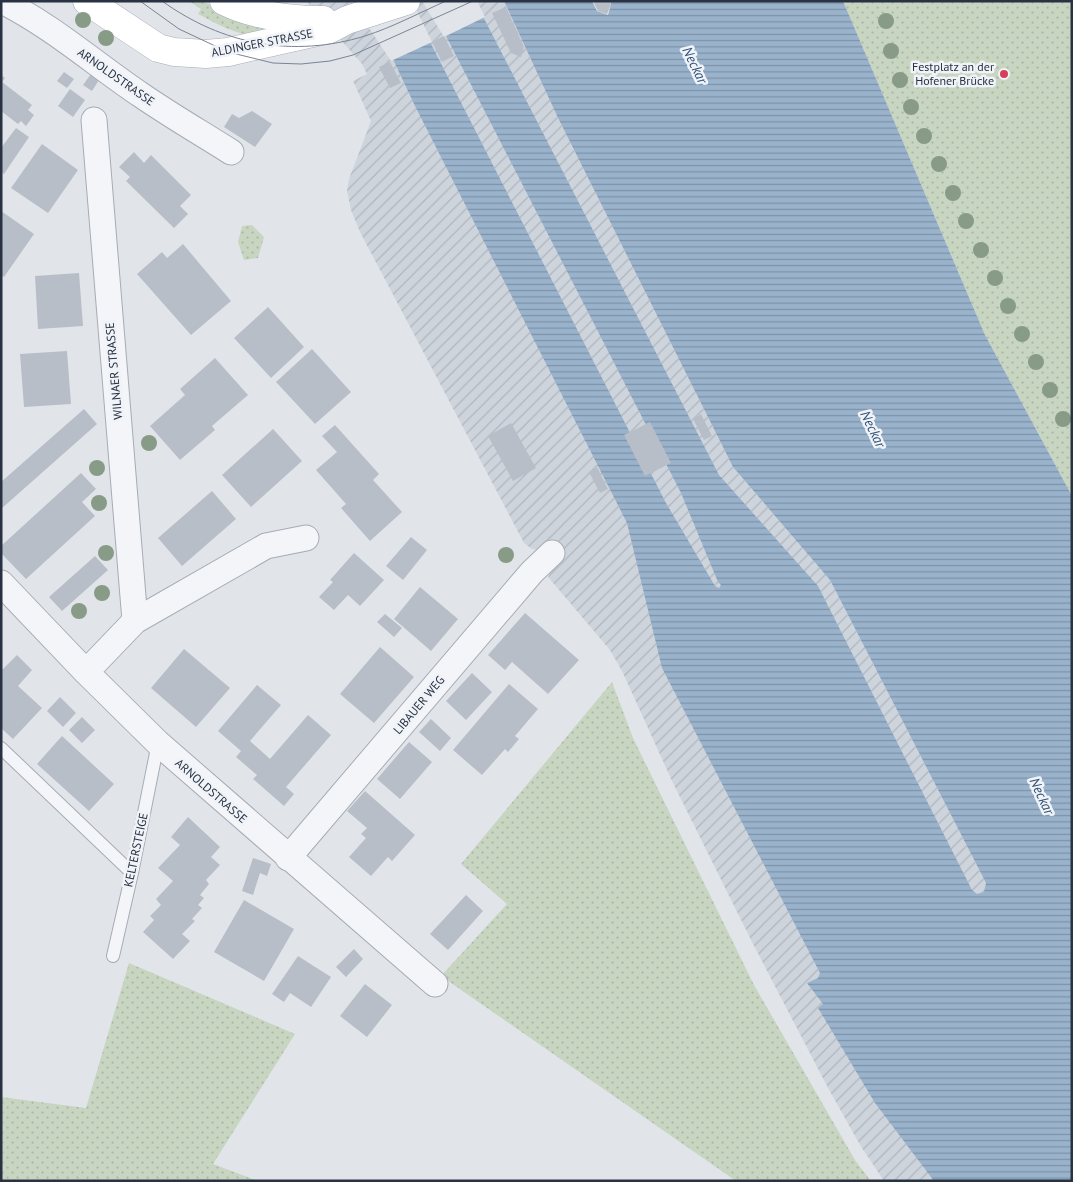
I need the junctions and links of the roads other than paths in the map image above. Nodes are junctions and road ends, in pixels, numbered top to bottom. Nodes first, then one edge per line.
1 (2, 1) edge
2 (87, 1) edge
3 (224, 1) edge
4 (406, 1) edge
5 (333, 23) junction
6 (94, 120) dead end
7 (232, 152) dead end
8 (306, 538) dead end
9 (552, 553) dead end
10 (1, 583) edge
11 (135, 621) junction
12 (86, 672) junction
13 (158, 744) junction
14 (1, 748) edge
15 (288, 858) junction
16 (132, 873) junction
17 (113, 956) dead end
18 (435, 984) dead end

1 - 7 street, ARNOLDSTRASSE
2 - 5 main road, ALDINGER STRASSE
3 - 5 main road, ALDINGER STRASSE
4 - 5 main road
6 - 11 street, WILNAER STRASSE
8 - 11 street
9 - 15 street, LIBAUER WEG
10 - 12 street, ARNOLDSTRASSE
11 - 12 street
12 - 13 street, ARNOLDSTRASSE
13 - 15 street, ARNOLDSTRASSE
13 - 16 lane, KELTERSTEIGE
14 - 16 lane
15 - 18 street, ARNOLDSTRASSE
16 - 17 lane, KELTERSTEIGE

